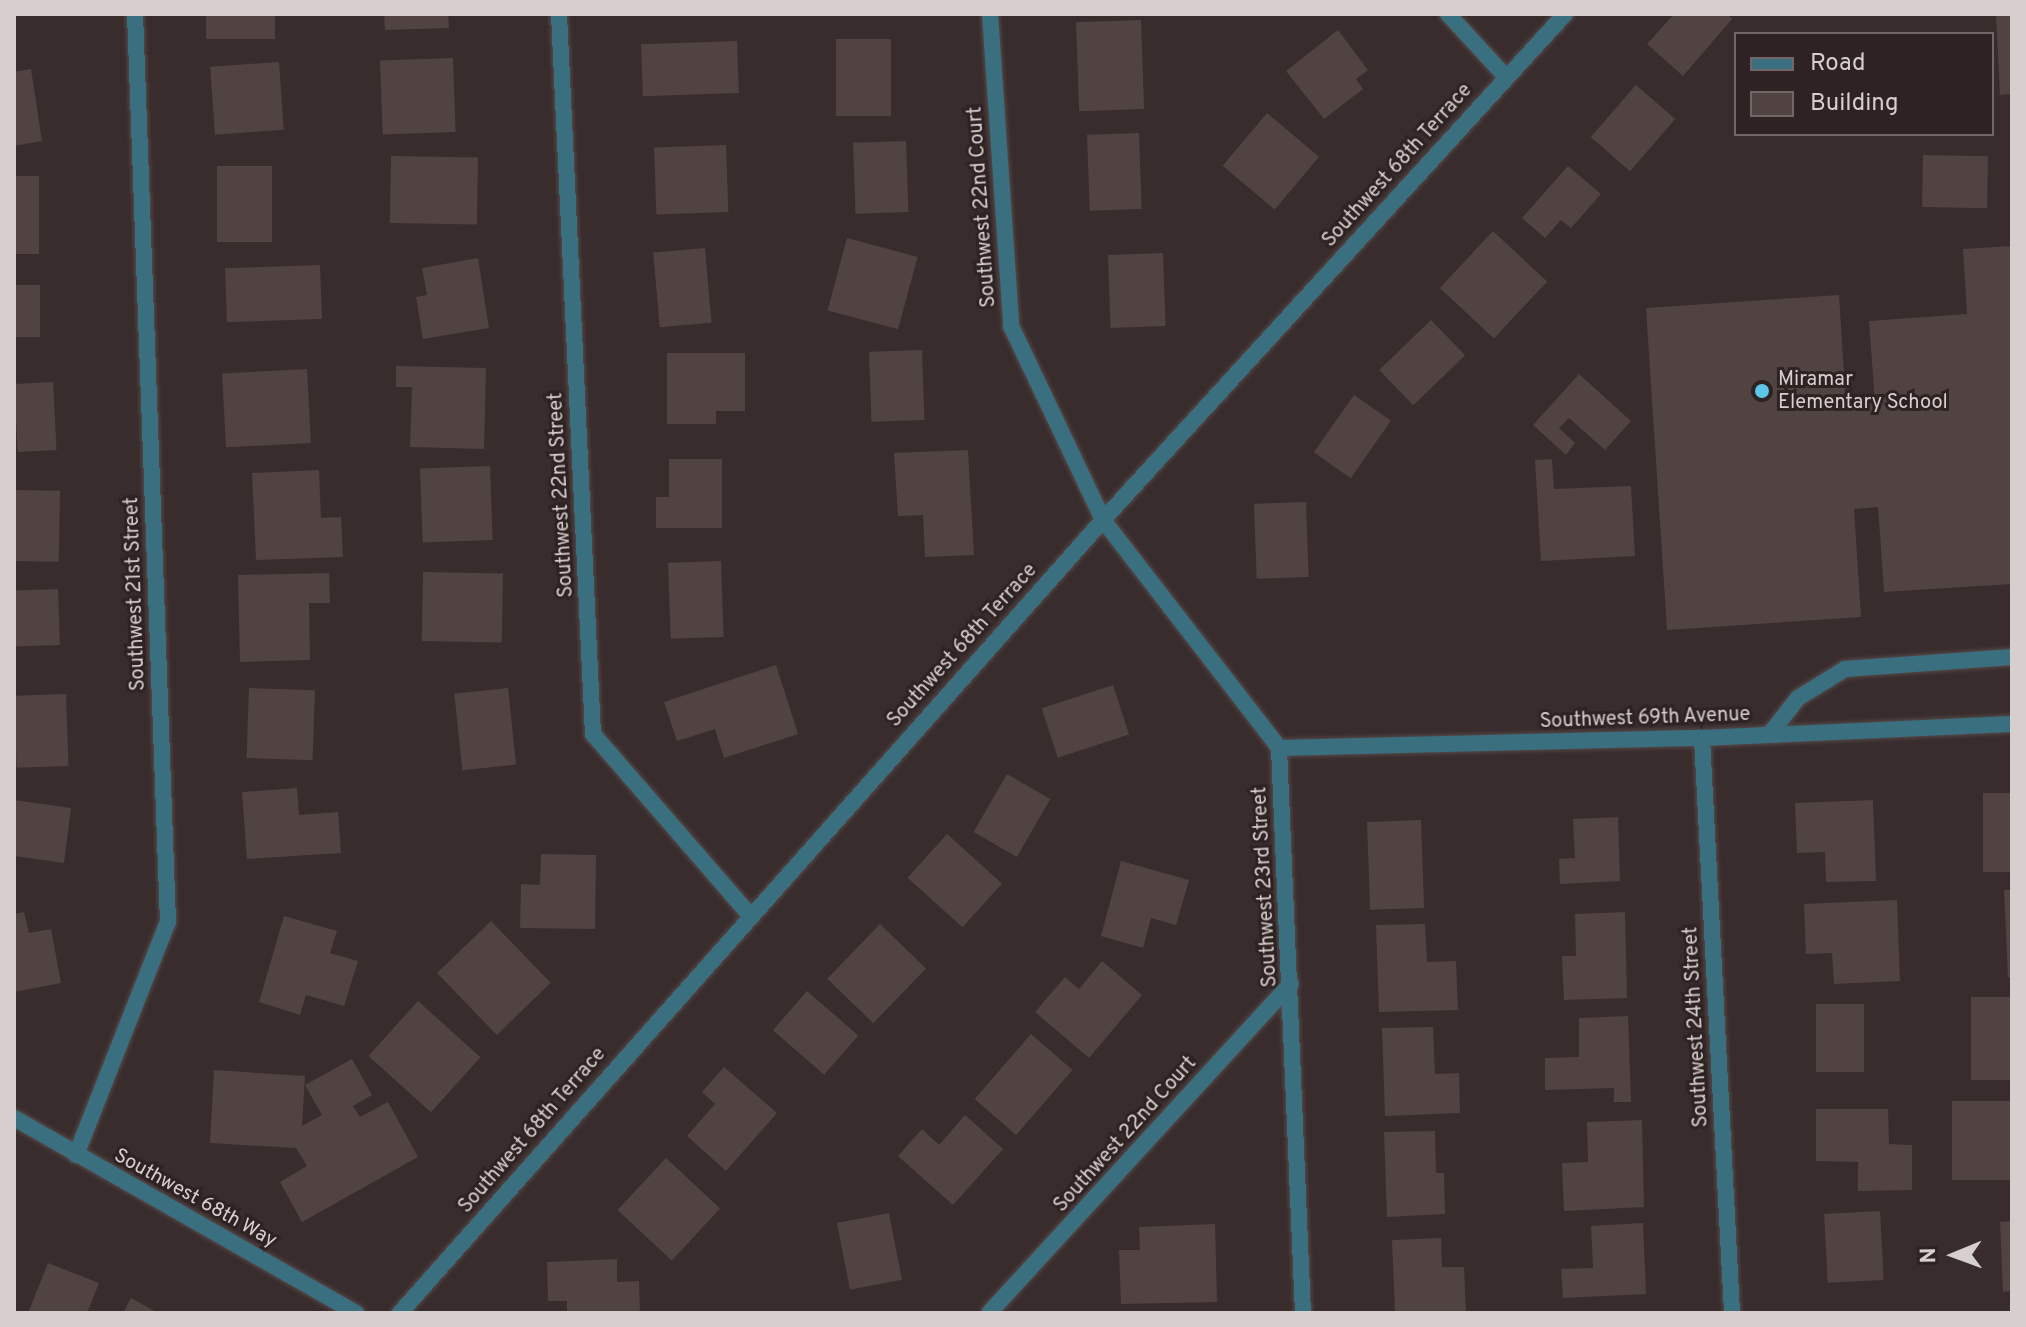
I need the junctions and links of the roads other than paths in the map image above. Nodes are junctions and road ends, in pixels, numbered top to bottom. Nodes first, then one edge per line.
1 (135, 14) edge
2 (559, 14) edge
3 (990, 14) edge
4 (1448, 14) edge
5 (1565, 14) edge
6 (1506, 77) junction
7 (1103, 520) junction
8 (2012, 657) edge
9 (2012, 724) edge
10 (1769, 735) junction
11 (1702, 738) junction
12 (1279, 748) junction
13 (750, 915) junction
14 (1291, 984) junction
15 (14, 1118) edge
16 (76, 1155) junction
17 (990, 1312) edge
18 (356, 1313) edge
19 (400, 1313) edge
20 (1303, 1313) edge
21 (1732, 1313) edge

1 - 16 street, Southwest 21st Street
2 - 13 street, Southwest 22nd Street
3 - 7 street, Southwest 22nd Court
4 - 6 street
5 - 6 street, Southwest 68th Terrace
6 - 7 street, Southwest 68th Terrace
7 - 12 street
7 - 13 street, Southwest 68th Terrace
8 - 10 street
9 - 10 street, Southwest 69th Avenue
10 - 11 street, Southwest 69th Avenue
11 - 12 street, Southwest 69th Avenue
11 - 21 street, Southwest 24th Street
12 - 14 street, Southwest 23rd Street
13 - 19 street, Southwest 68th Terrace
14 - 17 street, Southwest 22nd Court
14 - 20 street, Southwest 23rd Street
15 - 16 street, Southwest 68th Way
16 - 18 street, Southwest 68th Way

